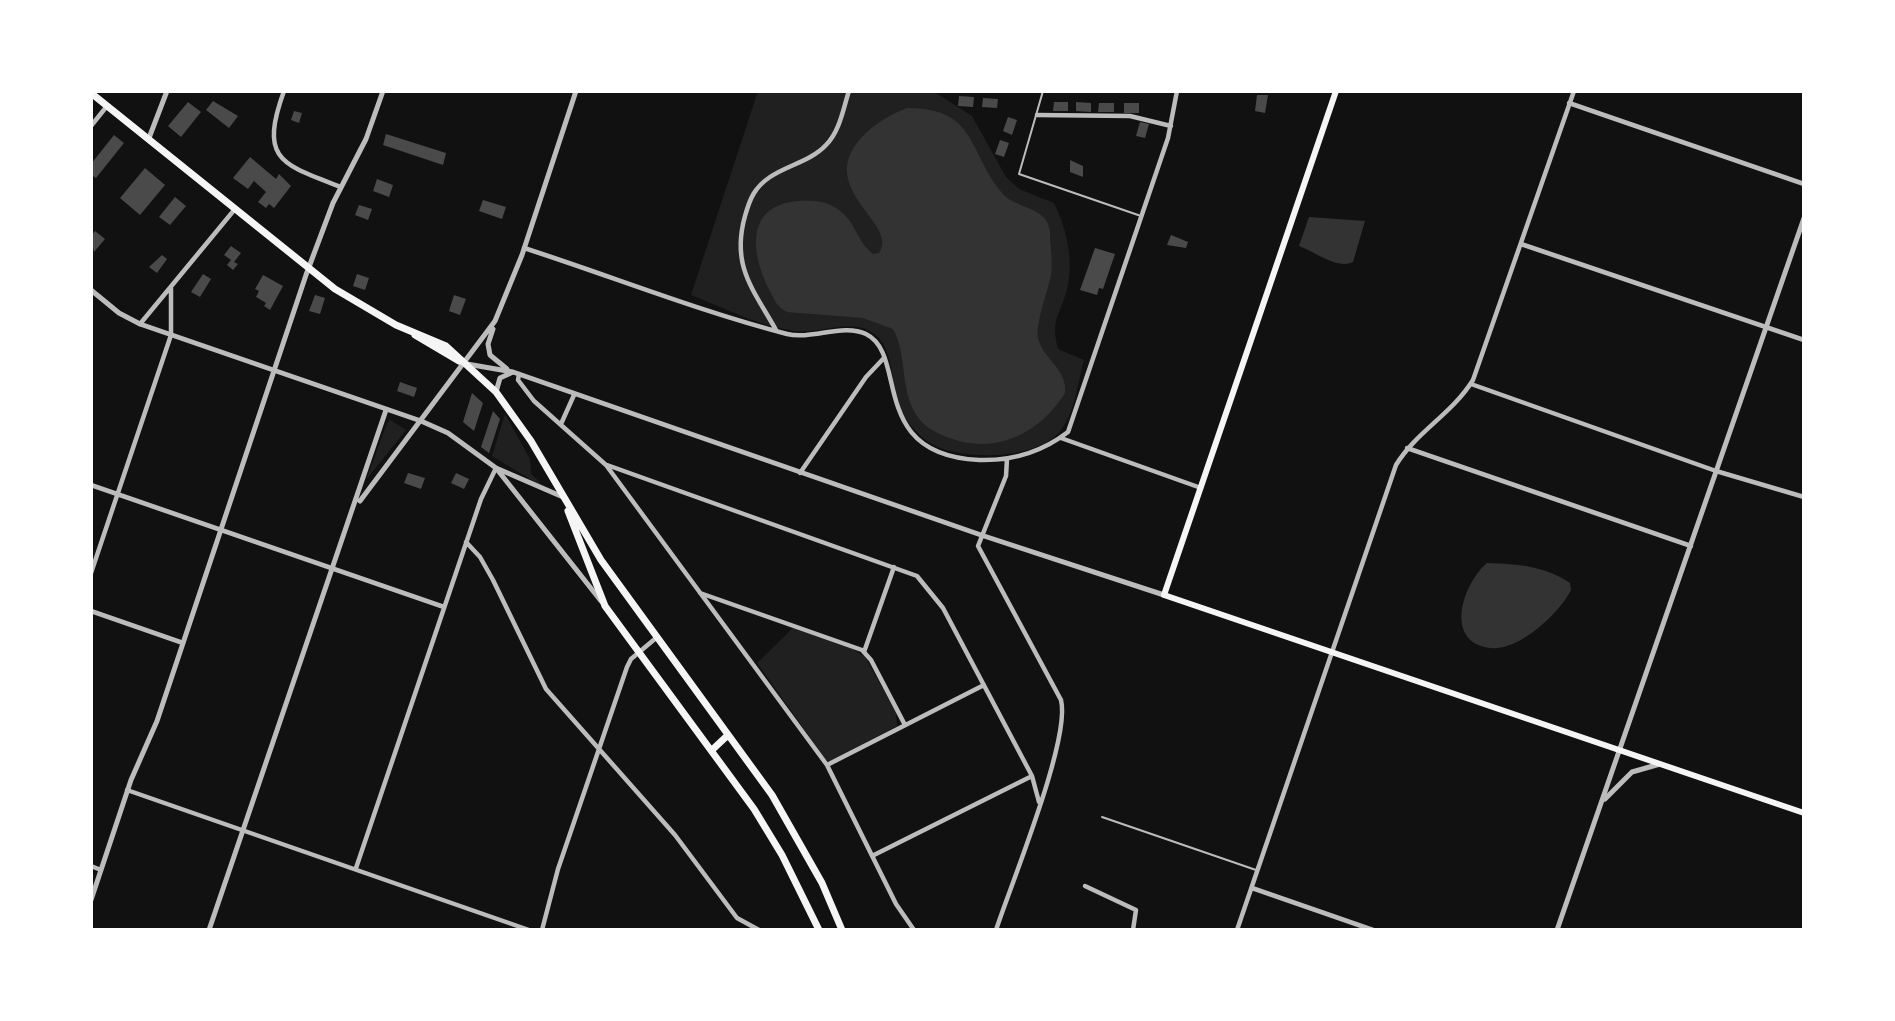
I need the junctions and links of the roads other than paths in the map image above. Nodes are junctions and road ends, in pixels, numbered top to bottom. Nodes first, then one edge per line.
1 (167, 91) edge
2 (284, 91) edge
3 (383, 91) edge
4 (576, 91) edge
5 (849, 91) edge
6 (1043, 91) edge
7 (1177, 91) edge
8 (1336, 91) edge
9 (1574, 91) edge
10 (91, 93) edge
11 (1569, 103) junction
12 (107, 106) junction
13 (1037, 115) junction
14 (91, 126) edge
15 (1171, 126) junction
16 (149, 138) junction
17 (1804, 184) edge
18 (341, 187) junction
19 (235, 209) junction
20 (1142, 216) junction
21 (1804, 218) edge
22 (1521, 244) junction
23 (524, 248) junction
24 (309, 268) junction
25 (171, 288) junction
26 (91, 290) edge
27 (495, 321) junction
28 (140, 324) junction
29 (1766, 328) junction
30 (776, 331) junction
31 (171, 335) junction
32 (1804, 340) edge
33 (883, 359) junction
34 (464, 364) junction
35 (274, 371) junction
36 (516, 373) junction
37 (1471, 384) junction
38 (496, 392) junction
39 (575, 395) junction
40 (386, 410) junction
41 (421, 421) junction
42 (561, 424) junction
43 (1060, 437) junction
44 (1407, 448) junction
45 (1007, 458) junction
46 (606, 465) junction
47 (496, 468) junction
48 (1716, 471) junction
49 (800, 473) junction
50 (91, 485) edge
51 (1202, 488) junction
52 (117, 494) junction
53 (563, 497) junction
54 (1804, 497) edge
55 (355, 510) junction
56 (221, 529) junction
57 (981, 536) junction
58 (466, 542) junction
59 (1691, 546) junction
60 (894, 567) junction
61 (334, 568) junction
62 (91, 573) edge
63 (699, 592) junction
64 (1164, 595) junction
65 (605, 606) junction
66 (444, 607) junction
67 (91, 611) edge
68 (656, 638) junction
69 (183, 643) junction
70 (639, 652) junction
71 (864, 652) junction
72 (1332, 652) junction
73 (984, 685) junction
74 (905, 725) junction
75 (728, 735) junction
76 (599, 748) junction
77 (1622, 749) junction
78 (712, 750) junction
79 (1662, 763) junction
80 (827, 765) junction
81 (1032, 776) junction
82 (127, 790) junction
83 (1602, 801) junction
84 (1039, 802) junction
85 (1804, 813) edge
86 (1102, 817) dead end
87 (244, 831) junction
88 (873, 856) junction
89 (91, 866) edge
90 (356, 868) junction
91 (101, 870) junction
92 (1258, 870) junction
93 (1085, 886) dead end
94 (1252, 888) junction
95 (91, 900) edge
96 (1370, 929) edge
97 (209, 930) edge
98 (529, 930) edge
99 (542, 930) edge
100 (759, 930) edge
101 (819, 930) edge
102 (842, 930) edge
103 (914, 930) edge
104 (996, 930) edge
105 (1133, 930) edge
106 (1237, 930) edge
107 (1557, 930) edge

1 - 16 street
2 - 18 street
3 - 18 street
4 - 23 street
5 - 30 street
6 - 13 lane
7 - 15 street
8 - 51 main road
9 - 11 street
10 - 12 main road
11 - 17 street
11 - 22 street
12 - 14 street
12 - 16 main road
13 - 15 street
13 - 20 lane
15 - 20 street
16 - 19 main road
18 - 24 street
19 - 24 main road
19 - 25 street
20 - 43 street
21 - 29 street
22 - 29 street
22 - 37 street
23 - 27 street
23 - 30 street
24 - 34 main road
24 - 35 street
25 - 28 street
25 - 31 street
26 - 28 street
27 - 34 street
27 - 36 street
28 - 31 street
29 - 32 street
29 - 48 street
30 - 33 street
31 - 35 street
31 - 52 street
33 - 45 street
33 - 49 street
34 - 36 street
34 - 38 main road
34 - 41 street
35 - 40 street
35 - 56 street
36 - 38 street
36 - 39 street
36 - 42 street
37 - 44 street
37 - 48 street
38 - 53 main road
39 - 42 street
39 - 49 street
40 - 41 street
40 - 55 street
41 - 47 street
41 - 55 street
42 - 46 street
43 - 45 street
43 - 51 street
44 - 59 street
44 - 72 street
45 - 57 street
46 - 60 street
46 - 63 street
47 - 53 street
47 - 58 street
47 - 65 street
48 - 54 street
48 - 59 street
49 - 57 street
50 - 52 street
51 - 64 main road
52 - 56 street
52 - 62 street
53 - 65 main road
53 - 68 main road
55 - 61 street
56 - 61 street
56 - 69 street
57 - 64 street
57 - 84 street
58 - 66 street
58 - 76 street
59 - 77 street
60 - 71 street
60 - 73 street
61 - 66 street
61 - 87 street
63 - 71 street
63 - 80 street
64 - 72 main road
65 - 70 main road
66 - 90 street
67 - 69 street
68 - 70 street
68 - 75 main road
69 - 82 street
70 - 76 street
70 - 78 main road
71 - 74 street
72 - 77 main road
72 - 92 street
73 - 74 street
73 - 81 street
74 - 80 street
75 - 78 main road
75 - 102 main road
76 - 99 street
76 - 100 street
77 - 79 main road
77 - 83 street
78 - 101 main road
79 - 83 street
79 - 85 main road
80 - 88 street
81 - 84 street
81 - 88 street
82 - 87 street
82 - 91 street
83 - 107 street
84 - 104 street
86 - 92 lane
87 - 90 street
87 - 97 street
88 - 103 street
89 - 91 street
90 - 98 street
91 - 95 street
92 - 94 street
93 - 105 street
94 - 96 street
94 - 106 street

